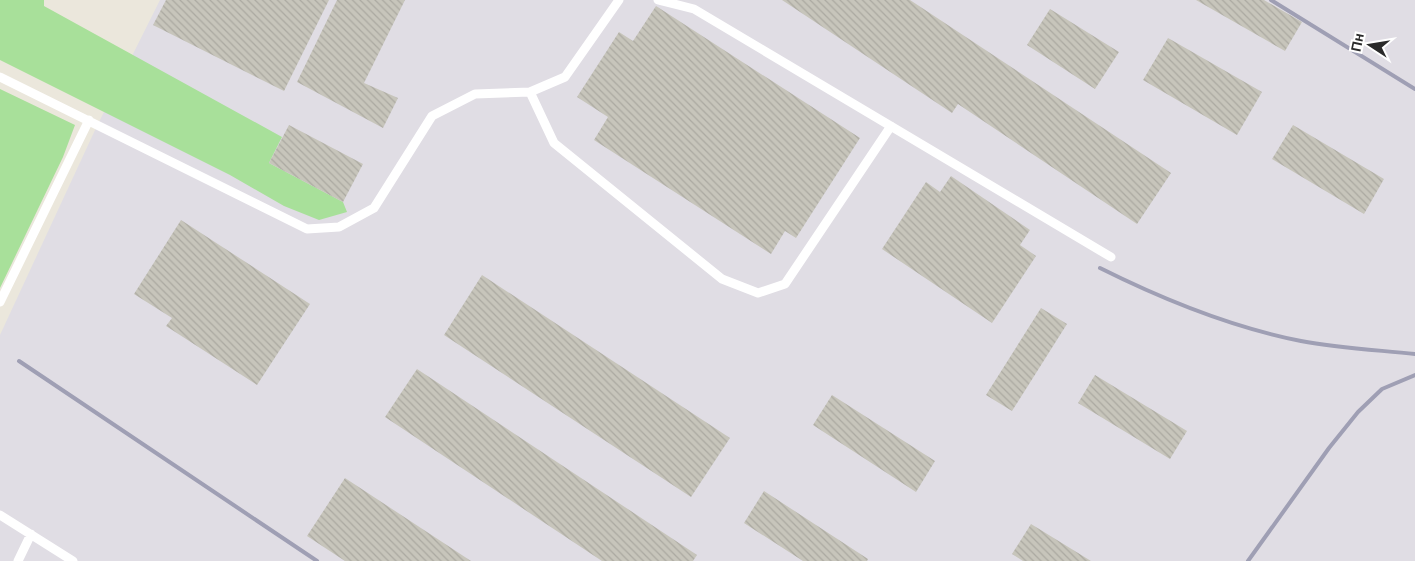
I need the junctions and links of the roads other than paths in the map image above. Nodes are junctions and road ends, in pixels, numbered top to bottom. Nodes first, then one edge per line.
1 (619, 0) edge
2 (658, 0) edge
3 (0, 77) edge
4 (530, 92) junction
5 (89, 120) junction
6 (891, 126) junction
7 (1111, 257) dead end
8 (0, 302) edge
9 (0, 515) edge
10 (31, 534) junction
11 (18, 561) edge
12 (73, 561) edge

1 - 4 lane
2 - 6 lane
3 - 5 lane
4 - 5 lane
4 - 6 lane
5 - 8 lane
6 - 7 lane
9 - 10 lane
10 - 11 lane
10 - 12 lane

